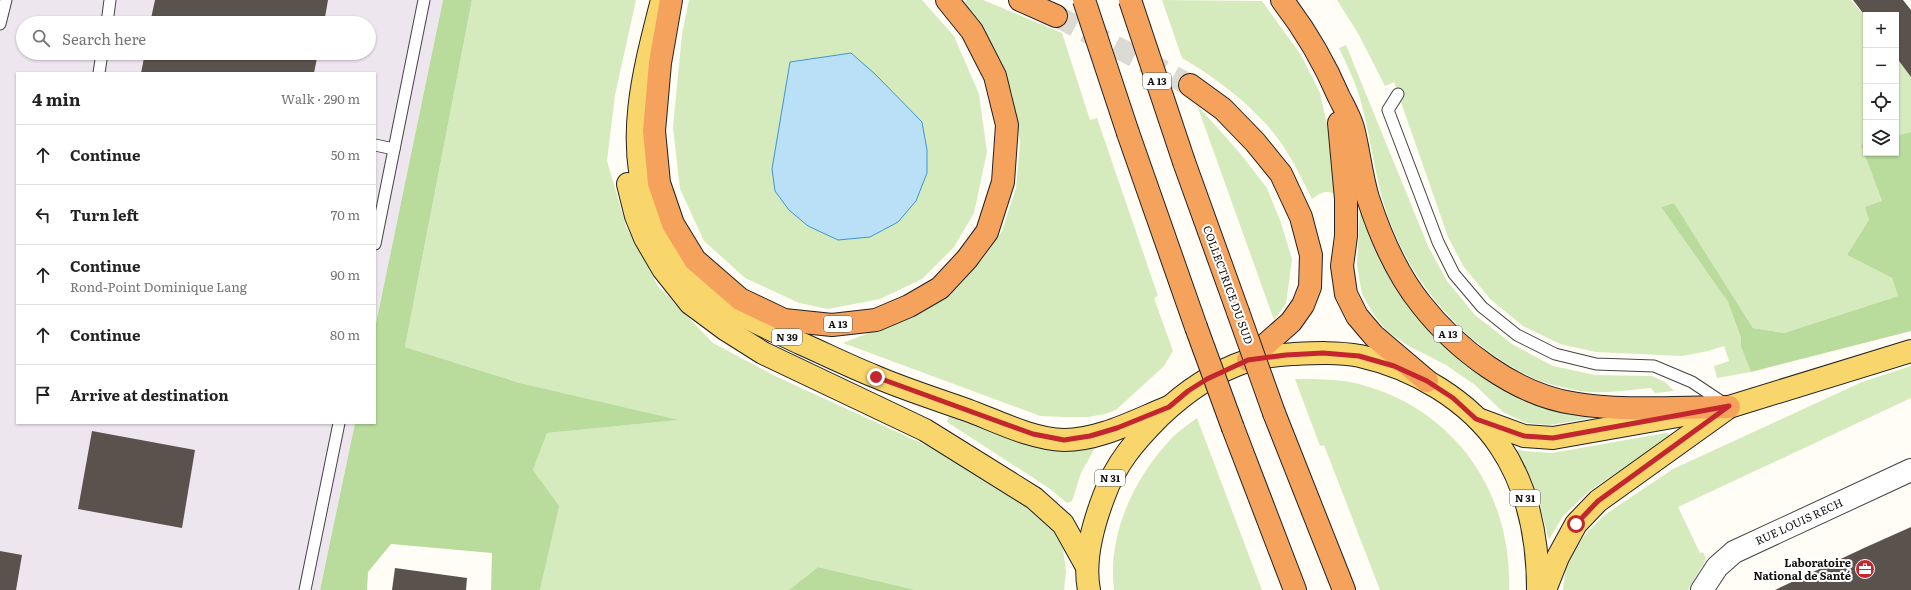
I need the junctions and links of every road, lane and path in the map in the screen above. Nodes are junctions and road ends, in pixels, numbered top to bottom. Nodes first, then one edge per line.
1 (6, 0) edge
2 (110, 0) edge
3 (424, 0) edge
4 (646, 0) edge
5 (662, 0) edge
6 (671, 0) edge
7 (948, 0) edge
8 (1020, 0) edge
9 (1084, 0) edge
10 (1130, 0) edge
11 (1282, 0) edge
12 (108, 16) edge
13 (1056, 16) tunnel mouth
14 (0, 24) edge
15 (101, 60) edge
16 (1324, 64) junction
17 (99, 72) edge
18 (1190, 85) tunnel mouth
19 (1398, 94) dead end
20 (376, 145) edge
21 (394, 149) junction
22 (376, 239) edge
23 (1911, 351) edge
24 (1248, 360) junction
25 (1427, 381) junction
26 (1729, 406) junction
27 (1169, 407) junction
28 (1476, 419) junction
29 (339, 424) edge
30 (1911, 470) edge
31 (1086, 582) edge
32 (305, 590) edge
33 (1295, 590) edge
34 (1344, 590) edge
35 (1538, 590) edge
36 (1545, 590) edge
37 (1702, 590) edge

1 - 14 lane
2 - 12 lane
3 - 21 lane
4 - 31 main road, N 39
5 - 27 main road, N 39
6 - 7 highway, A 13
8 - 13 highway
9 - 33 highway, bridge
10 - 34 highway, COLLECTRICE DU SUD / A 13, bridge
11 - 16 highway, A 13
15 - 17 lane
16 - 25 highway, A 13
16 - 26 highway, A 13
18 - 24 highway
19 - 26 lane
20 - 21 lane
21 - 22 lane
23 - 26 main road, N 31
24 - 25 main road, N 31
24 - 27 main road, N 31
25 - 28 main road, N 31
26 - 28 main road, N 31
26 - 36 main road, N 31
27 - 31 main road, N 31
28 - 35 main road, N 31
29 - 32 lane
30 - 37 street, RUE LOUIS RECH

